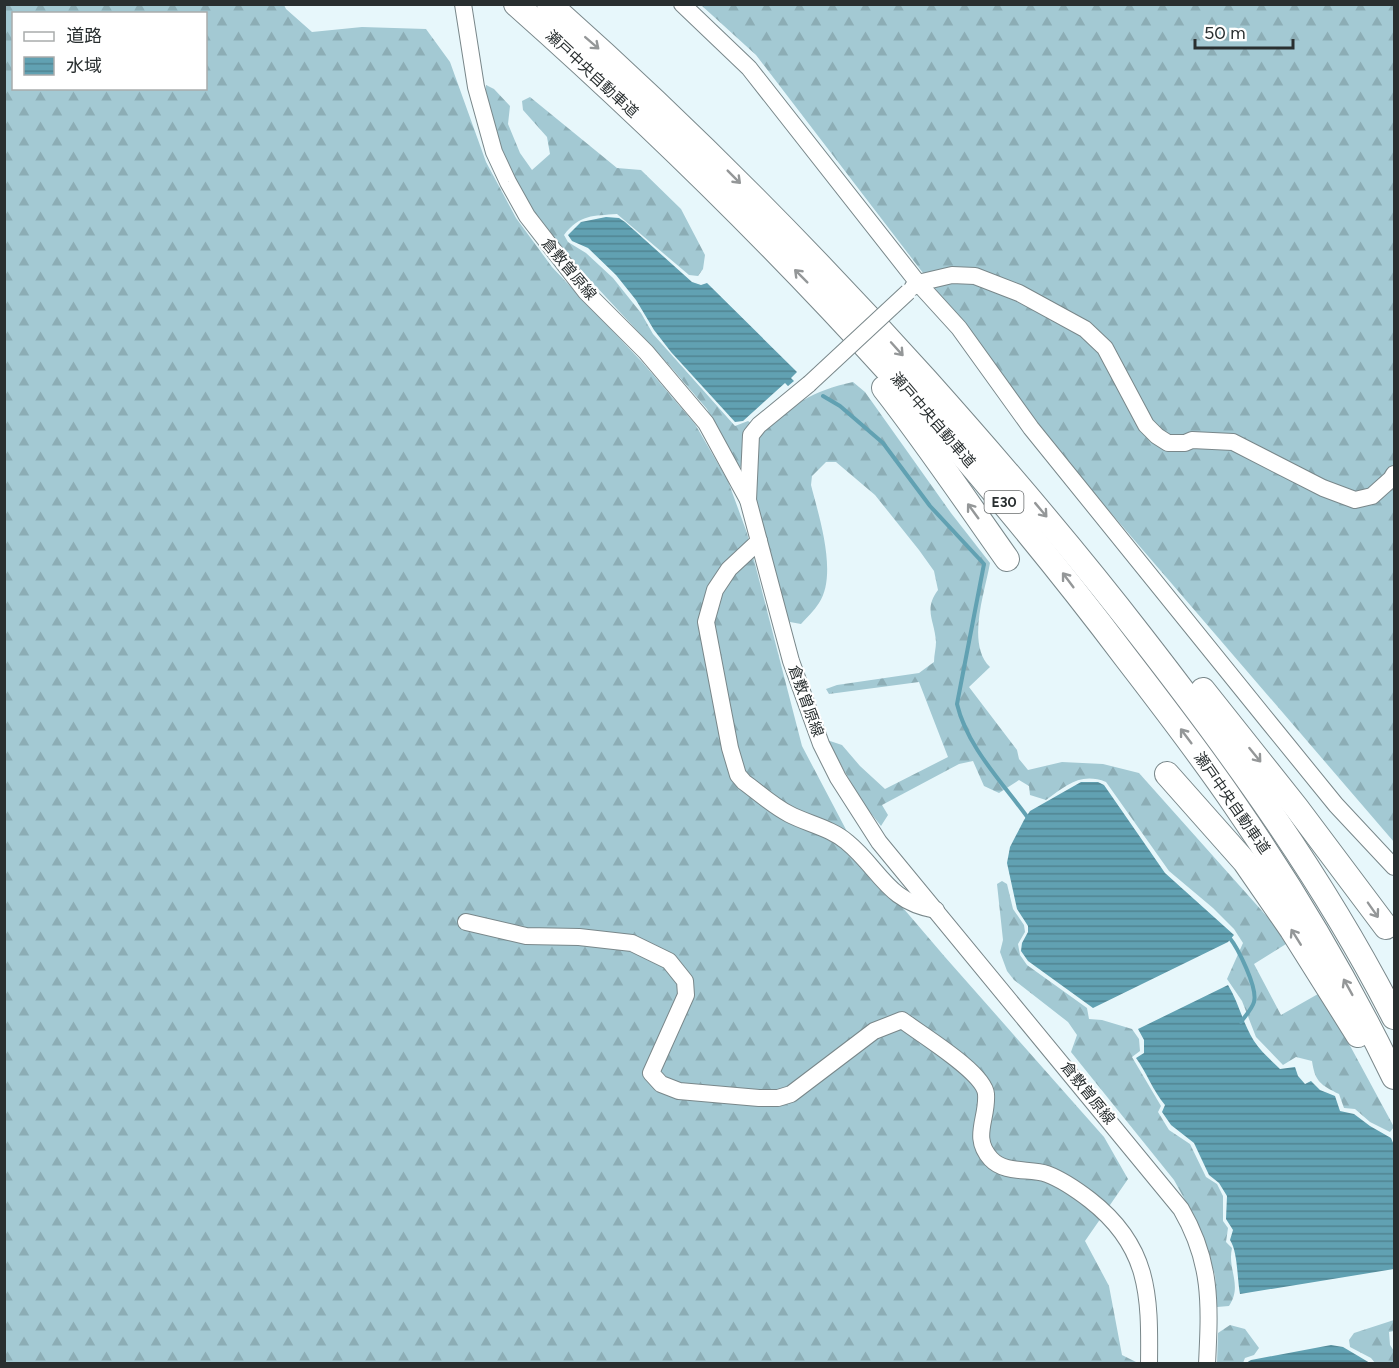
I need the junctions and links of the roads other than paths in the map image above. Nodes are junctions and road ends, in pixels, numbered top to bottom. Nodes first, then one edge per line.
1 (463, 4) edge
2 (516, 4) edge
3 (549, 4) edge
4 (681, 4) edge
5 (913, 287) junction
6 (823, 298) junction
7 (1395, 474) edge
8 (748, 500) junction
9 (759, 541) junction
10 (1077, 554) junction
11 (1007, 559) dead end
12 (1167, 774) dead end
13 (1395, 867) edge
14 (936, 910) junction
15 (466, 922) dead end
16 (1386, 927) dead end
17 (1395, 1017) edge
18 (1395, 1077) edge
19 (1395, 1093) edge
20 (1149, 1364) edge
21 (1207, 1364) edge

1 - 8 street, 倉敷曽原線
6 -> 2 highway, 瀬戸中央自動車道 / E30
3 -> 10 highway, 瀬戸中央自動車道 / E30
4 - 5 street
5 - 7 street
5 - 8 street, bridge
5 - 13 street
11 -> 6 highway
18 -> 6 highway, 瀬戸中央自動車道 / E30
8 - 9 street, 倉敷曽原線
9 - 14 street, 倉敷曽原線
9 - 14 street
10 -> 16 highway
10 - 17 highway, 瀬戸中央自動車道 / E30
19 -> 12 highway
14 - 21 street, 倉敷曽原線
15 - 20 street

